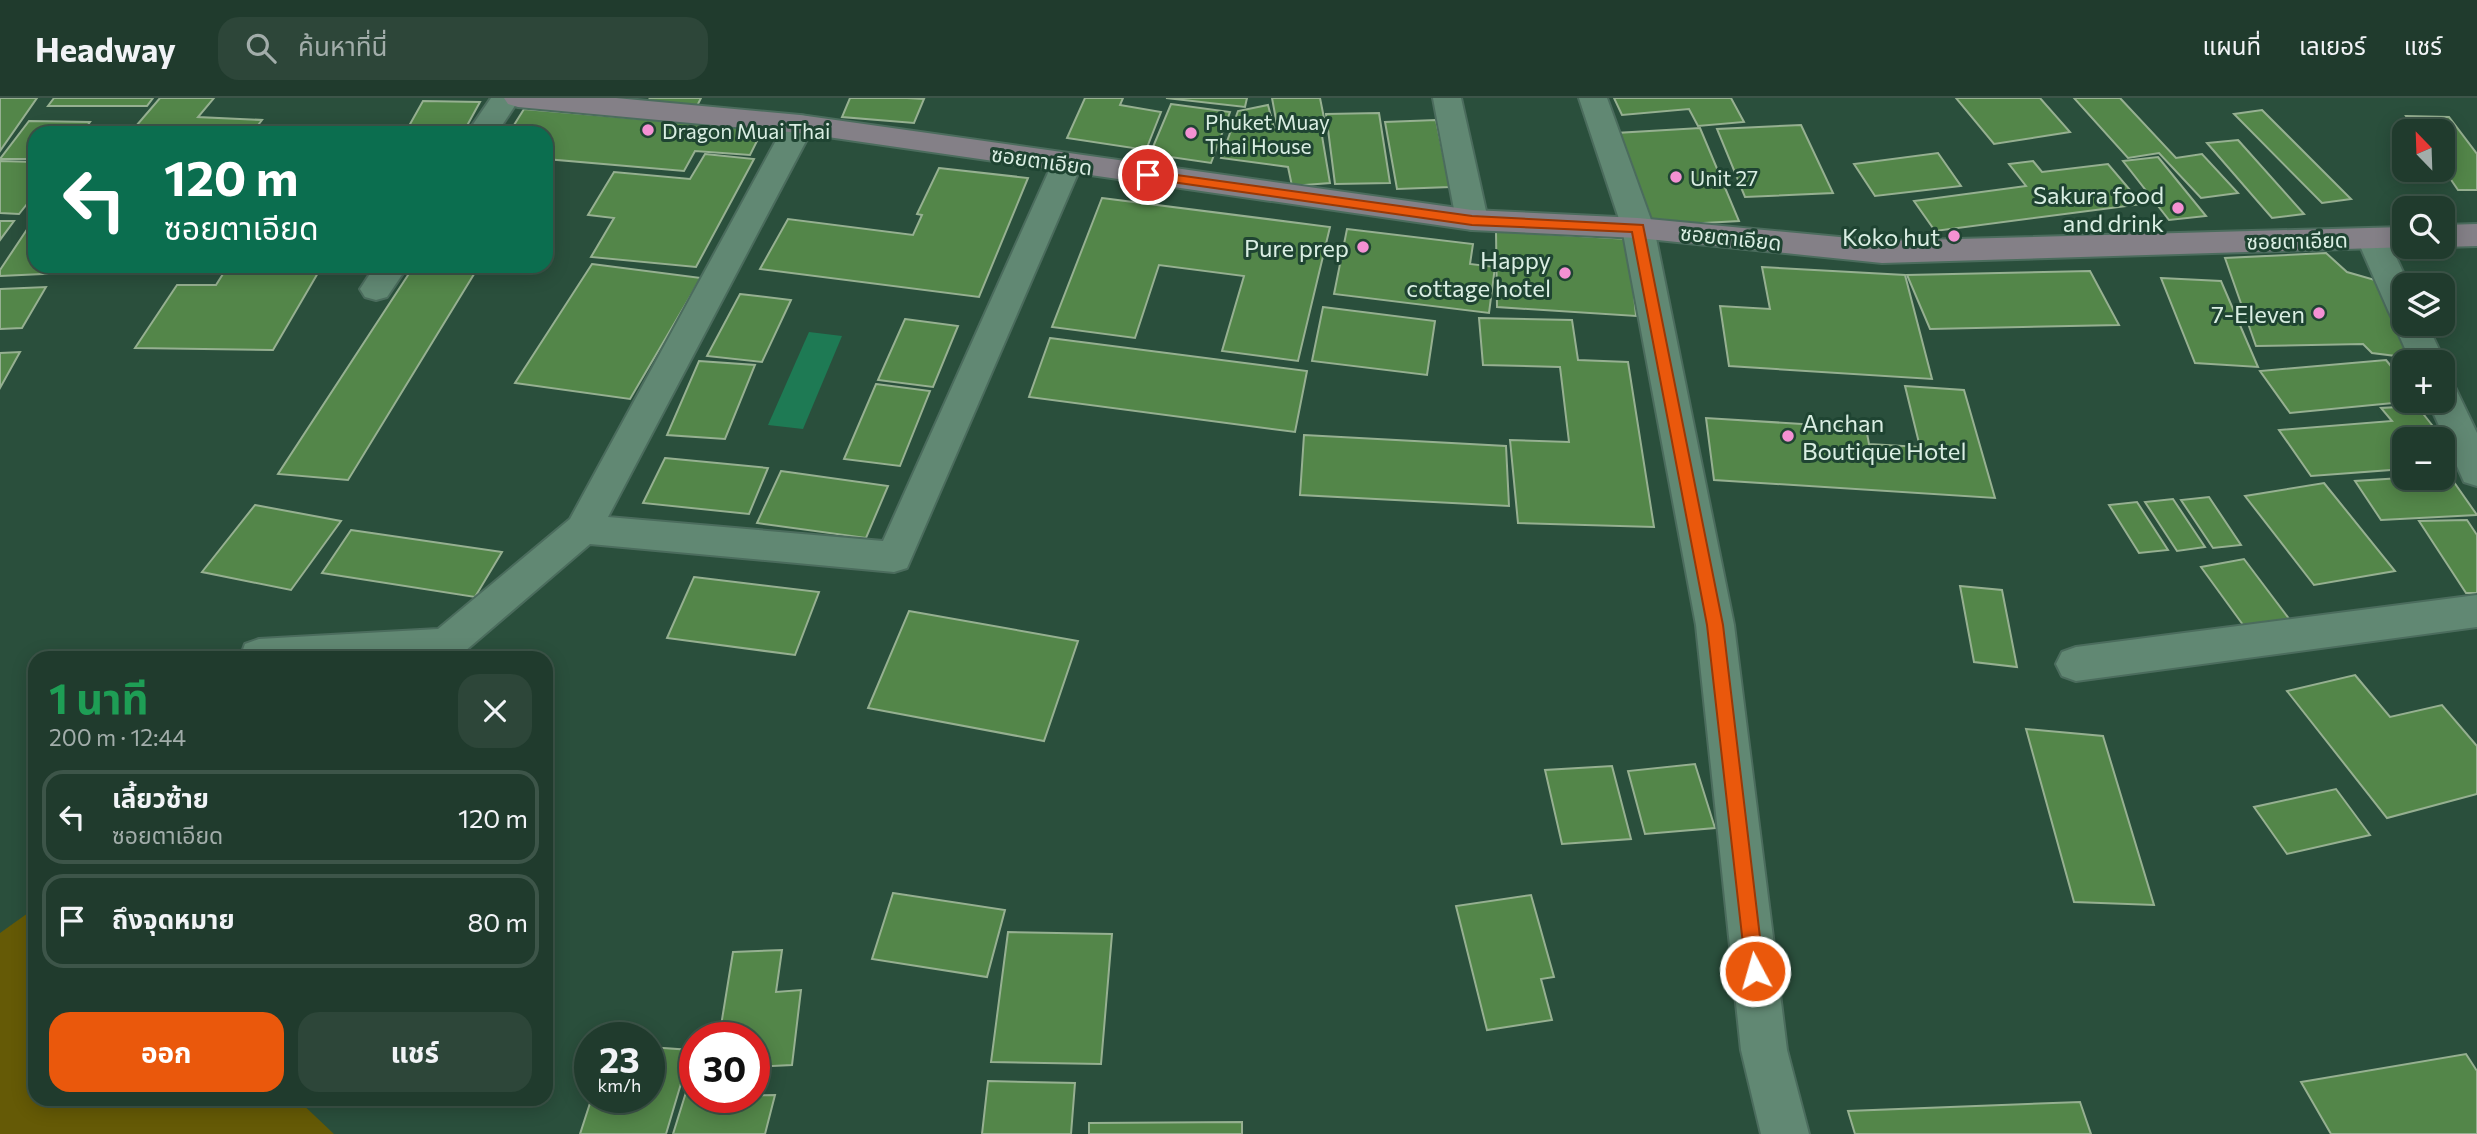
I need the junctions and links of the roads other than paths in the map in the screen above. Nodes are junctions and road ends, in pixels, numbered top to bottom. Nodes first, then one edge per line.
1 (506, 98) edge
2 (519, 98) edge
3 (1447, 98) edge
4 (1593, 98) edge
5 (800, 124) junction
6 (487, 126) edge
7 (1067, 164) junction
8 (1472, 220) junction
9 (1638, 228) junction
10 (2477, 235) edge
11 (2455, 236) edge
12 (2392, 238) edge
13 (2373, 239) junction
14 (2392, 283) edge
15 (2451, 413) edge
16 (2477, 472) edge
17 (583, 529) junction
18 (2477, 611) edge
19 (344, 651) edge
20 (2076, 664) dead end
21 (1785, 1134) edge

1 - 6 street
2 - 5 street, ซอยตาเอียด
3 - 8 street
4 - 9 street
5 - 7 street, ซอยตาเอียด
5 - 17 street
7 - 8 street, ซอยตาเอียด
7 - 17 street
8 - 9 street, ซอยตาเอียด
9 - 13 street, ซอยตาเอียด
9 - 21 street
10 - 11 street
12 - 13 street, ซอยตาเอียด
13 - 14 street
15 - 16 street
17 - 19 street
18 - 20 street

